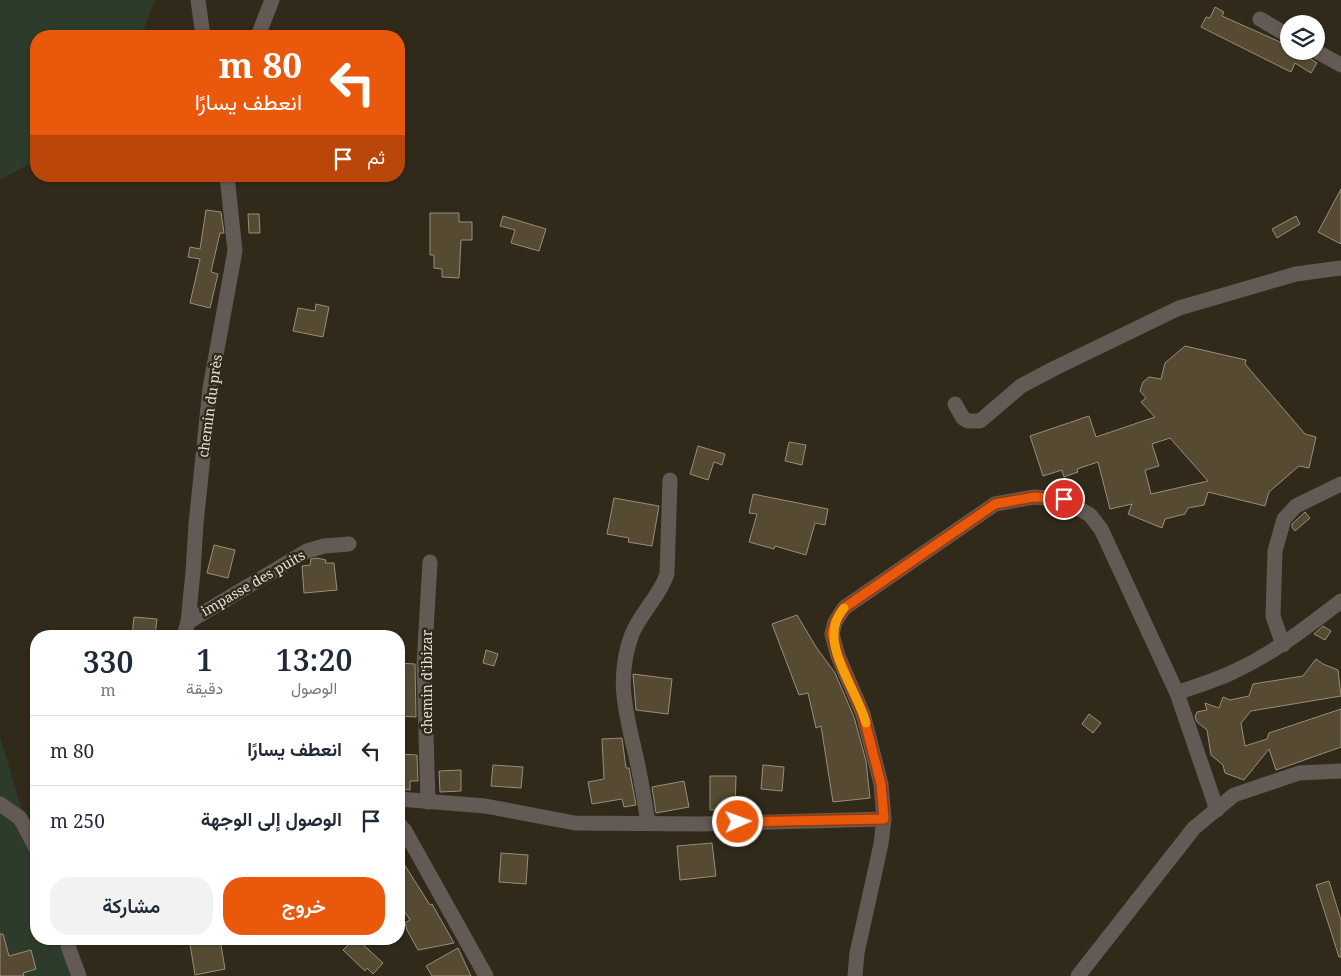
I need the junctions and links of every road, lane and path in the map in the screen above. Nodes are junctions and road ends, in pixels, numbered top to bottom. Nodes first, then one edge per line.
1 (198, 0) edge
2 (272, 0) edge
3 (1260, 19) dead end
4 (202, 30) edge
5 (260, 30) edge
6 (1280, 31) edge
7 (1325, 56) edge
8 (1341, 65) edge
9 (228, 182) edge
10 (1341, 268) edge
11 (955, 404) dead end
12 (670, 480) dead end
13 (1341, 484) edge
14 (349, 544) dead end
15 (430, 562) dead end
16 (1341, 601) edge
17 (186, 629) edge
18 (1283, 644) junction
19 (1177, 693) junction
20 (1341, 771) edge
21 (405, 800) edge
22 (428, 802) junction
23 (0, 804) edge
24 (1216, 810) junction
25 (884, 819) junction
26 (648, 823) junction
27 (405, 831) edge
28 (30, 837) edge
29 (68, 945) edge
30 (79, 976) edge
31 (486, 976) edge
32 (855, 976) edge
33 (1078, 976) edge

1 - 4 street
2 - 5 street
3 - 6 street
7 - 8 street
9 - 17 street, chemin du près
10 - 11 street
12 - 26 street
13 - 18 street
14 - 17 street, impasse des puits
15 - 22 street, chemin d'ibizar
16 - 18 street
18 - 19 street
19 - 24 street
19 - 25 street
20 - 24 street
21 - 22 street
22 - 26 street
23 - 28 street
24 - 33 street
25 - 26 street
25 - 32 street
27 - 31 street
29 - 30 street

